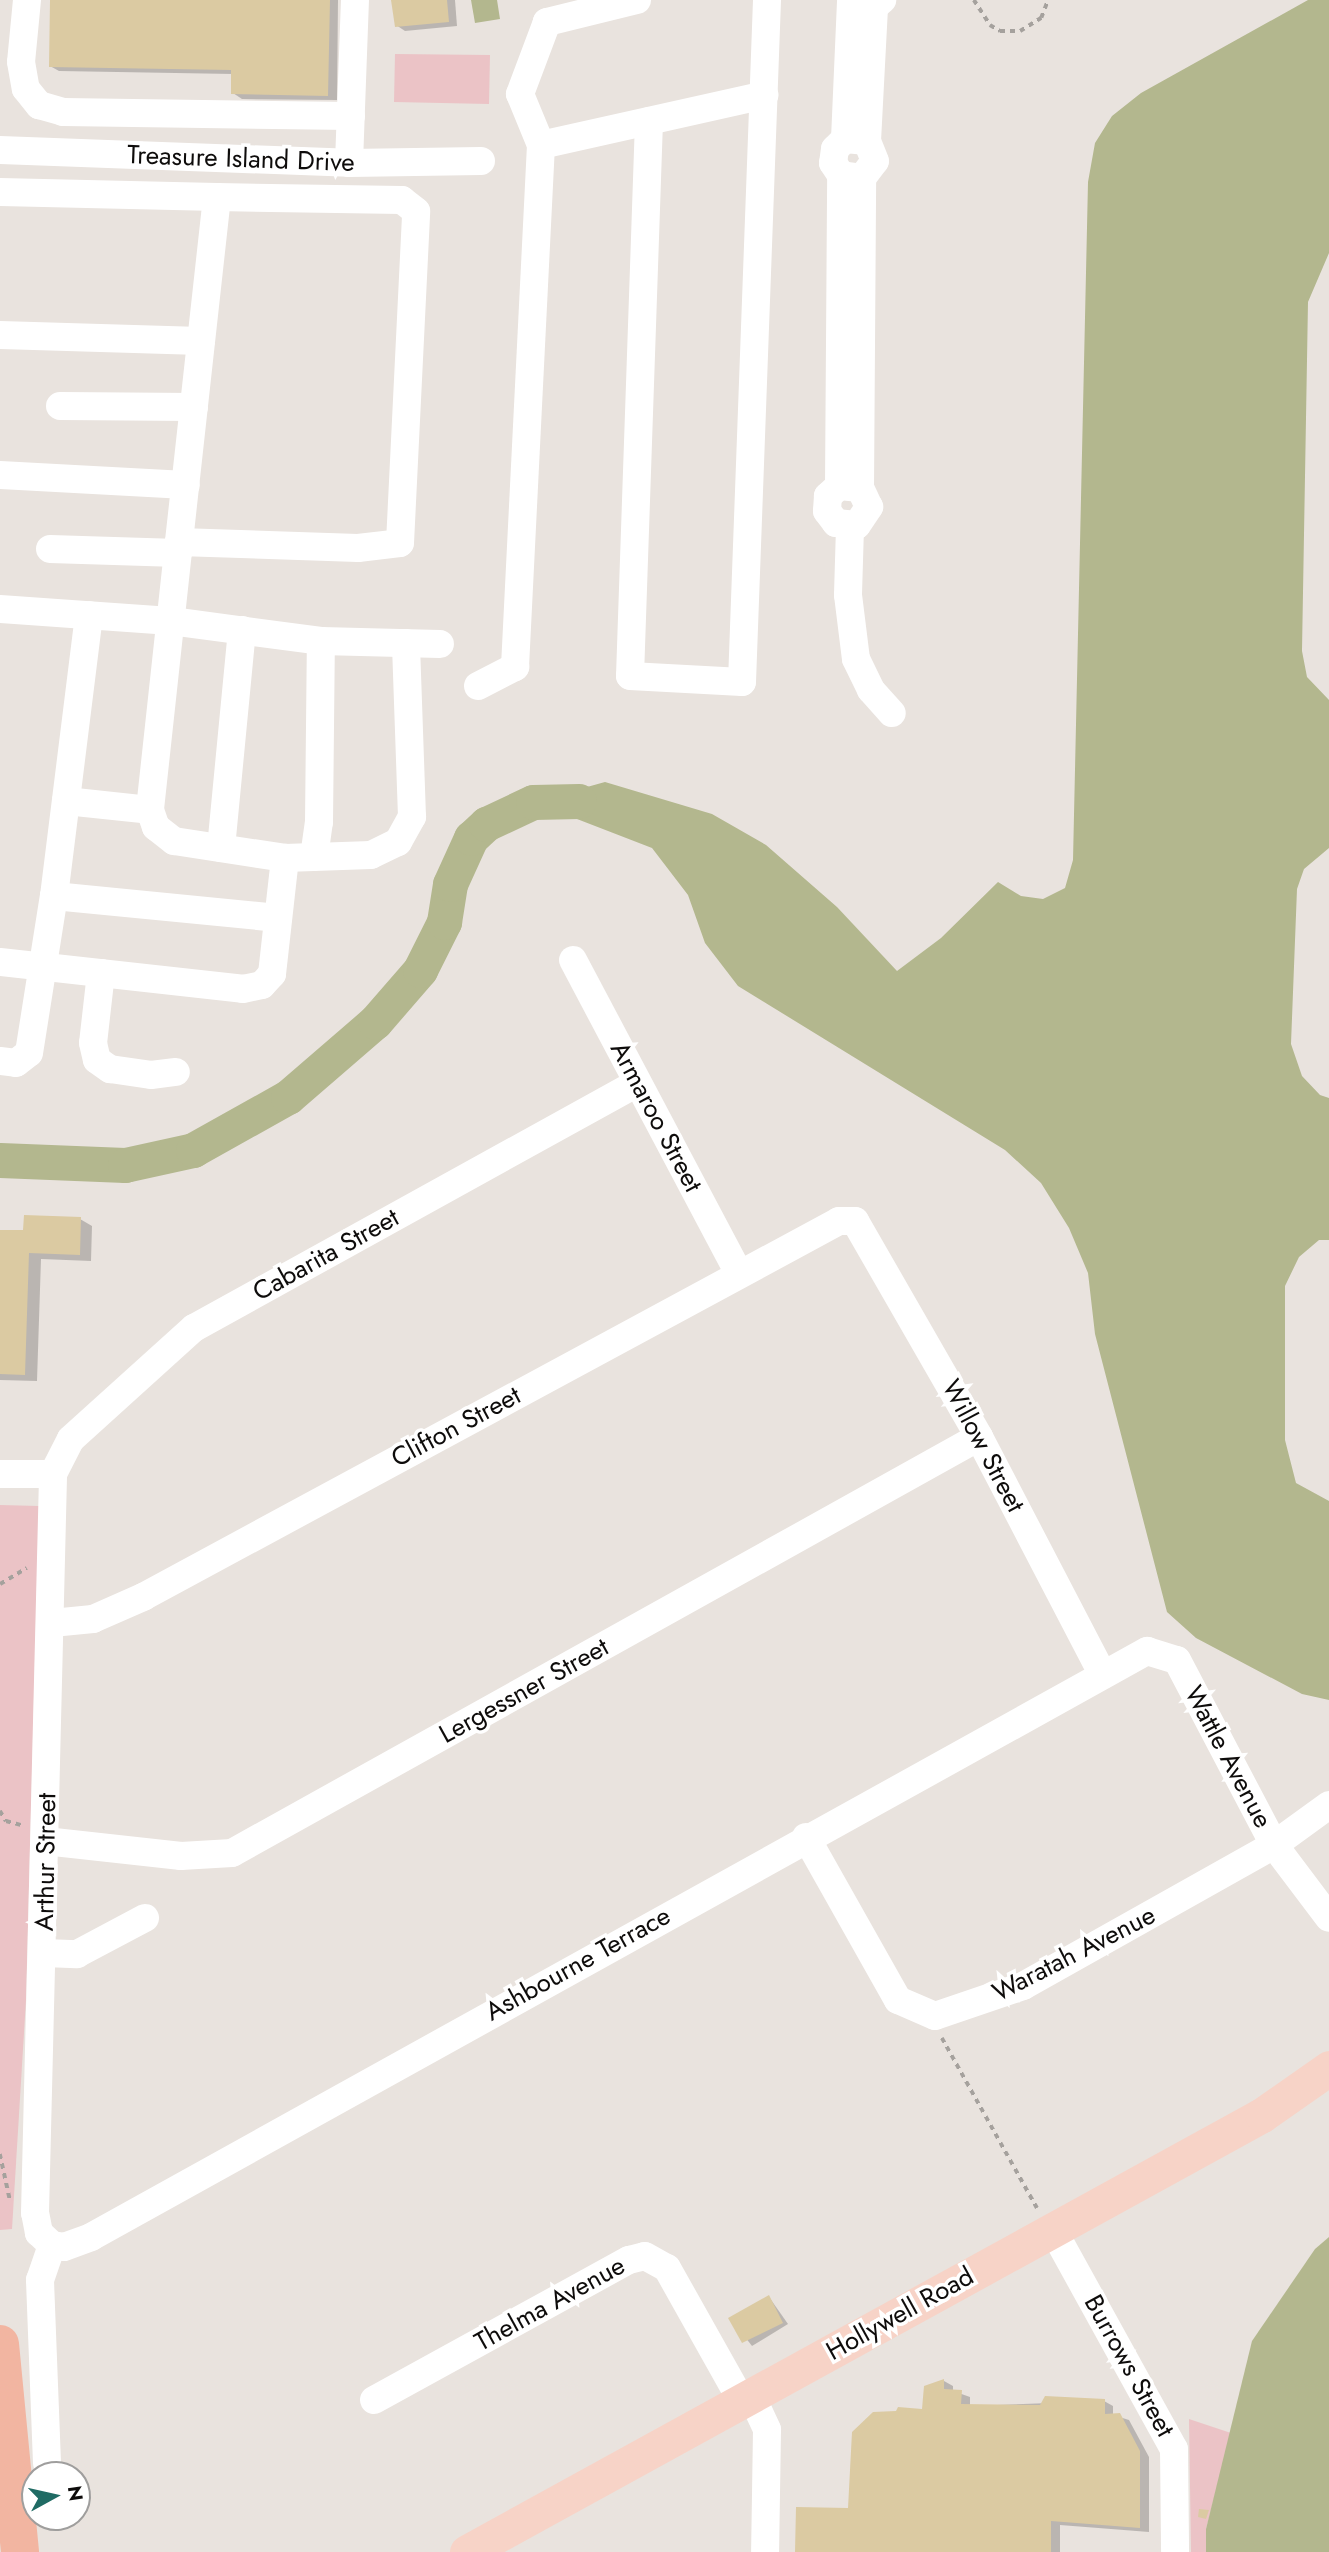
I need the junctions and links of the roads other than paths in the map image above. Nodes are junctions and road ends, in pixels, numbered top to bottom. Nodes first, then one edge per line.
1 (27, 0) edge
2 (355, 0) edge
3 (637, 0) edge
4 (767, 0) edge
5 (851, 0) edge
6 (882, 0) edge
7 (764, 95) junction
8 (63, 112) junction
9 (351, 116) junction
10 (649, 121) junction
11 (856, 140) junction
12 (541, 145) junction
13 (0, 150) edge
14 (60, 152) junction
15 (481, 160) dead end
16 (349, 163) junction
17 (0, 192) edge
18 (217, 197) junction
19 (0, 335) edge
20 (201, 341) junction
21 (60, 406) dead end
22 (194, 407) junction
23 (0, 475) edge
24 (186, 485) junction
25 (179, 547) junction
26 (50, 549) dead end
27 (0, 609) edge
28 (89, 615) junction
29 (171, 621) junction
30 (242, 630) junction
31 (321, 641) junction
32 (406, 643) junction
33 (440, 644) dead end
34 (478, 686) dead end
35 (892, 713) dead end
36 (66, 801) junction
37 (150, 810) junction
38 (221, 848) junction
39 (314, 857) junction
40 (285, 858) junction
41 (54, 897) junction
42 (278, 918) junction
43 (573, 960) dead end
44 (0, 962) edge
45 (42, 967) junction
46 (101, 973) junction
47 (0, 1061) edge
48 (176, 1072) dead end
49 (637, 1083) junction
50 (855, 1221) joint
51 (739, 1274) junction
52 (979, 1437) junction
53 (0, 1474) edge
54 (53, 1474) junction
55 (52, 1623) junction
56 (1103, 1675) junction
57 (1329, 1805) edge
58 (806, 1836) junction
59 (45, 1841) junction
60 (1274, 1846) junction
61 (145, 1918) dead end
62 (1329, 1918) edge
63 (44, 1953) junction
64 (1329, 2068) edge
65 (1053, 2230) junction
66 (52, 2245) junction
67 (0, 2344) edge
68 (746, 2398) junction
69 (374, 2400) dead end
70 (47, 2461) edge
71 (20, 2552) edge
72 (467, 2552) edge
73 (765, 2552) edge
74 (1175, 2552) edge

1 - 8 street
2 - 9 street
3 - 12 street
4 - 7 street
5 - 11 street
6 - 11 street
7 - 10 street
7 - 10 street
8 - 9 street
8 - 14 street
9 - 16 street
10 - 12 street
11 - 35 street
12 - 34 street
13 - 14 street, Treasure Island Drive
14 - 16 street, Treasure Island Drive
15 - 16 street, Treasure Island Drive
17 - 18 street
18 - 20 street
18 - 25 street
19 - 20 street
20 - 22 street
21 - 22 street
22 - 24 street
23 - 24 street
24 - 25 street
25 - 26 street
25 - 29 street
27 - 28 street
28 - 29 street
28 - 36 street
29 - 30 street
29 - 37 street
30 - 31 street
30 - 38 street
31 - 32 street
31 - 39 street
32 - 33 street
32 - 39 street
36 - 37 street
36 - 41 street
37 - 38 street
38 - 40 street
39 - 40 street
40 - 42 street
41 - 42 street
41 - 45 street
42 - 46 street
43 - 49 street, Armaroo Street
44 - 45 street
45 - 46 street
45 - 47 street
46 - 48 street
49 - 51 street, Armaroo Street
49 - 54 street, Cabarita Street
50 - 51 street, Clifton Street
50 - 52 street, Willow Street
51 - 55 street, Clifton Street
52 - 56 street, Willow Street
52 - 59 street, Lergessner Street
53 - 54 street
54 - 55 street, Arthur Street
55 - 59 street, Arthur Street
56 - 58 street, Ashbourne Terrace
56 - 60 street, Wattle Avenue
57 - 60 street, Waratah Avenue
58 - 60 street, Waratah Avenue
58 - 66 street, Ashbourne Terrace
59 - 63 street, Arthur Street
60 - 62 street, Wattle Avenue
61 - 63 street
63 - 66 street, Arthur Street
64 - 65 main road, Hollywell Road
65 - 68 main road, Hollywell Road
65 - 74 street, Burrows Street
66 - 70 street
67 - 71 highway
68 - 69 street, Thelma Avenue
68 - 72 main road, Hollywell Road
68 - 73 street

